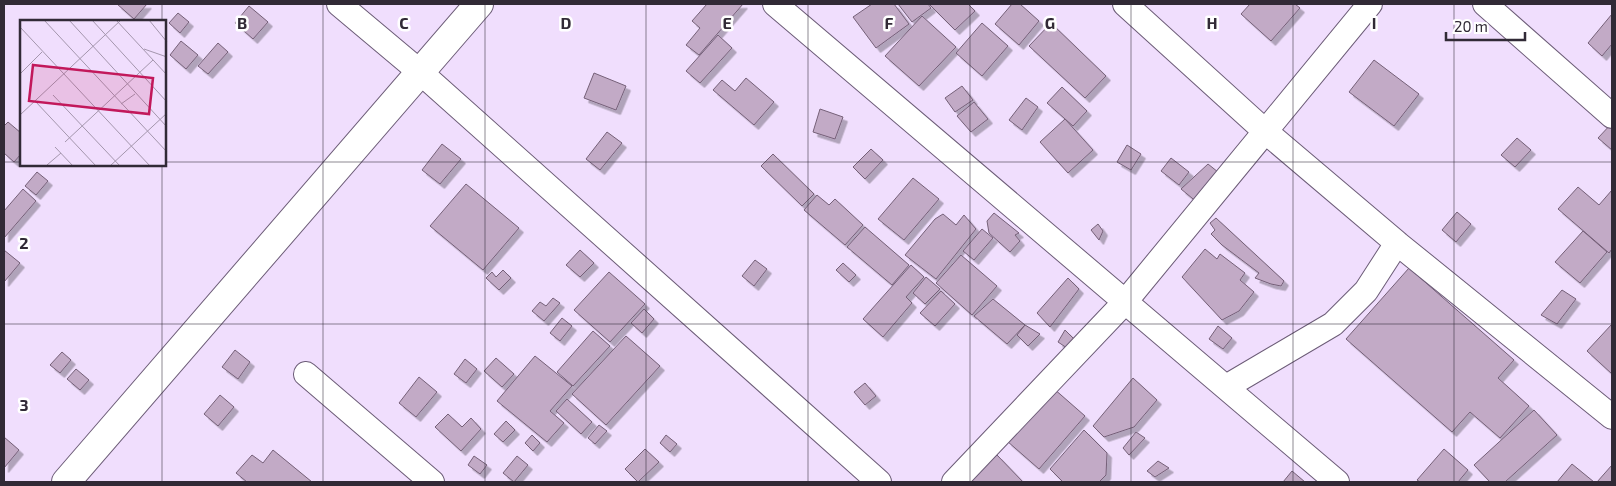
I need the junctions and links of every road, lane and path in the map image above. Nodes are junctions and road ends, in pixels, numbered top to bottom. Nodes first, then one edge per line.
1 (339, 4) edge
2 (479, 4) edge
3 (775, 4) edge
4 (1125, 4) edge
5 (1370, 4) edge
6 (1485, 4) edge
7 (420, 72) junction
8 (1612, 116) edge
9 (1266, 132) junction
10 (1397, 243) junction
11 (1125, 302) junction
12 (306, 374) dead end
13 (1226, 387) junction
14 (1612, 417) edge
15 (72, 480) edge
16 (432, 482) edge
17 (879, 482) edge
18 (954, 482) edge
19 (1337, 482) edge

1 - 7 street
2 - 7 street
3 - 11 street
4 - 9 street
5 - 9 street
6 - 8 street
7 - 15 street
7 - 17 street
9 - 10 street
9 - 11 street
10 - 13 street
10 - 14 street
11 - 13 street
11 - 18 street
12 - 16 street
13 - 19 street

